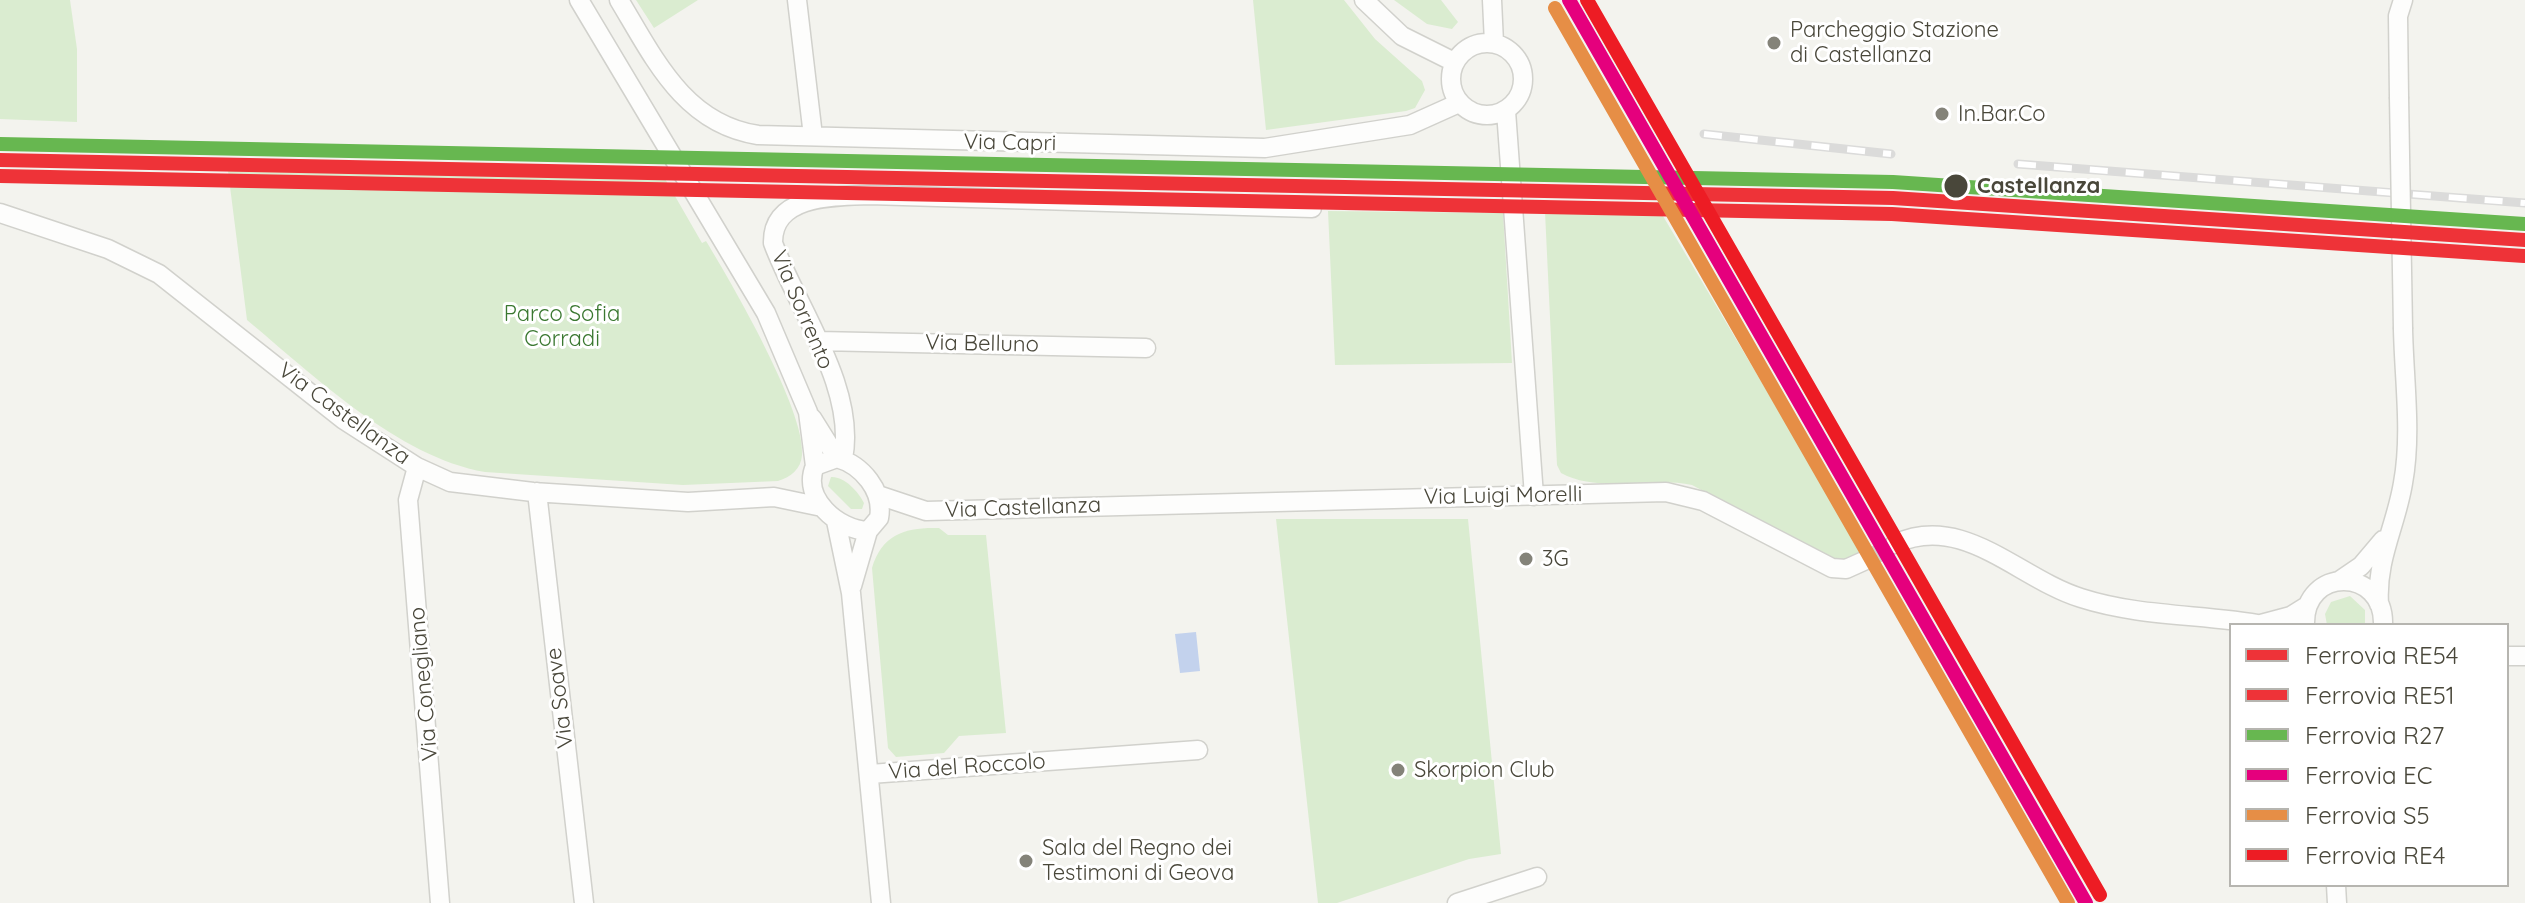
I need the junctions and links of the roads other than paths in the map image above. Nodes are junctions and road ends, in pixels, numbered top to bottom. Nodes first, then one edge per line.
1 (579, 0) edge
2 (619, 0) edge
3 (797, 0) edge
4 (1364, 0) edge
5 (1492, 0) edge
6 (2403, 0) edge
7 (1494, 43) junction
8 (1454, 62) junction
9 (1459, 103) junction
10 (1506, 111) junction
11 (813, 136) junction
12 (1312, 208) dead end
13 (0, 213) edge
14 (818, 341) junction
15 (1146, 348) dead end
16 (808, 412) junction
17 (840, 458) junction
18 (417, 467) junction
19 (813, 472) junction
20 (537, 492) junction
21 (878, 495) junction
22 (1534, 496) junction
23 (774, 497) junction
24 (1120, 506) joint
25 (822, 507) junction
26 (926, 511) junction
27 (836, 521) junction
28 (873, 528) junction
29 (2387, 535) junction
30 (1895, 544) tunnel mouth
31 (1866, 560) tunnel mouth
32 (2339, 581) junction
33 (851, 593) junction
34 (2306, 616) edge
35 (2383, 618) edge
36 (2246, 623) edge
37 (2269, 623) edge
38 (1198, 750) dead end
39 (870, 774) junction
40 (1537, 877) dead end
41 (440, 903) edge
42 (584, 903) edge
43 (881, 903) edge
44 (1457, 903) edge

1 - 16 street
2 - 11 street, Via Capri
3 - 11 street
4 - 8 street
5 - 7 street
6 - 29 street, bridge
7 - 8 street
7 - 10 street
8 - 9 street
9 - 10 street
9 - 11 street, Via Capri
10 - 22 street
12 - 14 street, Via Sorrento
13 - 18 street, Via Castellanza
14 - 15 street, Via Belluno
14 - 17 street, Via Sorrento
16 - 17 street
16 - 19 street
17 - 19 street
17 - 21 street
18 - 20 street, Via Castellanza
18 - 41 street, Via Conegliano
19 - 23 street, Via Castellanza
19 - 25 street
20 - 23 street, Via Castellanza
20 - 42 street, Via Soave
21 - 26 street, Via Castellanza
21 - 28 street
22 - 24 street, Via Luigi Morelli
22 - 31 street, Via Luigi Morelli
23 - 25 street, Via Castellanza
24 - 26 street, Via Castellanza
25 - 27 street
26 - 28 street, Via Castellanza
27 - 28 street
27 - 33 street, Via del Roccolo
28 - 33 street, Via del Roccolo
29 - 32 street
29 - 35 street
30 - 36 street
32 - 34 street
32 - 35 street
33 - 39 street, Via del Roccolo
34 - 37 street
38 - 39 street, Via del Roccolo
39 - 43 street
40 - 44 street

